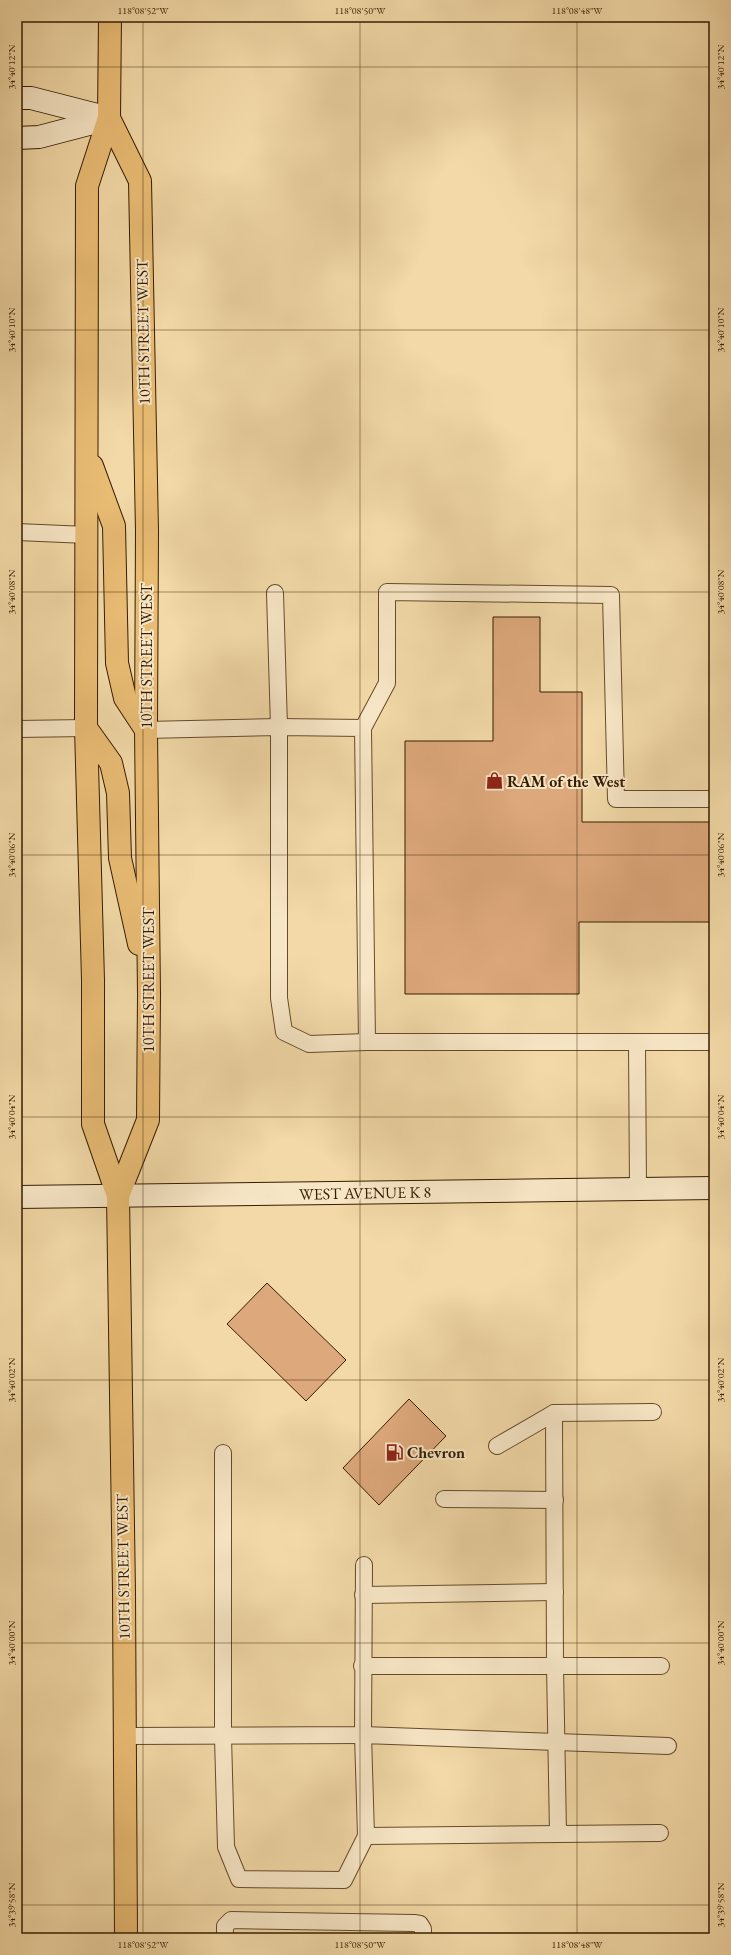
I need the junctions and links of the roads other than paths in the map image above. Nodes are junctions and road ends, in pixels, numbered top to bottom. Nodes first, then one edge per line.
1 (110, 17) edge
2 (17, 98) edge
3 (109, 118) junction
4 (17, 138) edge
5 (87, 454) junction
6 (17, 532) edge
7 (87, 535) junction
8 (275, 593) dead end
9 (278, 727) junction
10 (86, 728) junction
11 (363, 728) junction
12 (17, 729) edge
13 (146, 730) junction
14 (714, 799) edge
15 (149, 994) junction
16 (367, 1042) junction
17 (714, 1042) edge
18 (637, 1043) junction
19 (714, 1188) edge
20 (638, 1189) junction
21 (118, 1196) junction
22 (17, 1197) edge
23 (653, 1412) dead end
24 (554, 1413) junction
25 (497, 1446) dead end
26 (224, 1453) dead end
27 (444, 1499) dead end
28 (555, 1500) junction
29 (364, 1565) dead end
30 (555, 1592) junction
31 (363, 1595) junction
32 (362, 1666) junction
33 (555, 1666) junction
34 (661, 1666) dead end
35 (124, 1736) junction
36 (363, 1736) junction
37 (223, 1737) junction
38 (557, 1742) junction
39 (668, 1746) dead end
40 (558, 1833) junction
41 (660, 1833) dead end
42 (366, 1836) junction
43 (126, 1938) edge
44 (225, 1938) edge
45 (423, 1938) edge

1 - 3 main road, 10TH STREET WEST
2 - 3 street
3 - 4 street
3 - 5 main road, 10TH STREET WEST
3 - 13 main road, 10TH STREET WEST
5 - 7 main road, 10TH STREET WEST
5 - 13 main road
6 - 7 lane
7 - 10 main road, 10TH STREET WEST
8 - 9 lane
9 - 11 lane
9 - 13 lane
9 - 16 lane
10 - 12 lane
10 - 15 main road
10 - 21 main road, 10TH STREET WEST
11 - 14 lane
11 - 16 lane
13 - 15 main road, 10TH STREET WEST
15 - 21 main road, 10TH STREET WEST
16 - 18 lane
17 - 18 lane
18 - 20 lane
19 - 20 street, WEST AVENUE K 8
20 - 21 street, WEST AVENUE K 8
21 - 22 street, WEST AVENUE K 8
21 - 35 main road, 10TH STREET WEST
23 - 24 lane
24 - 25 lane
24 - 28 lane
26 - 37 lane
27 - 28 lane
28 - 30 lane
29 - 31 lane
30 - 31 lane
30 - 33 lane
31 - 32 lane
32 - 33 lane
32 - 36 lane
33 - 34 lane
33 - 38 lane
35 - 37 lane
35 - 43 main road, 10TH STREET WEST
36 - 37 lane
36 - 38 lane
36 - 42 lane
37 - 42 lane
38 - 39 lane
38 - 40 lane
40 - 41 lane
40 - 42 lane
44 - 45 lane

